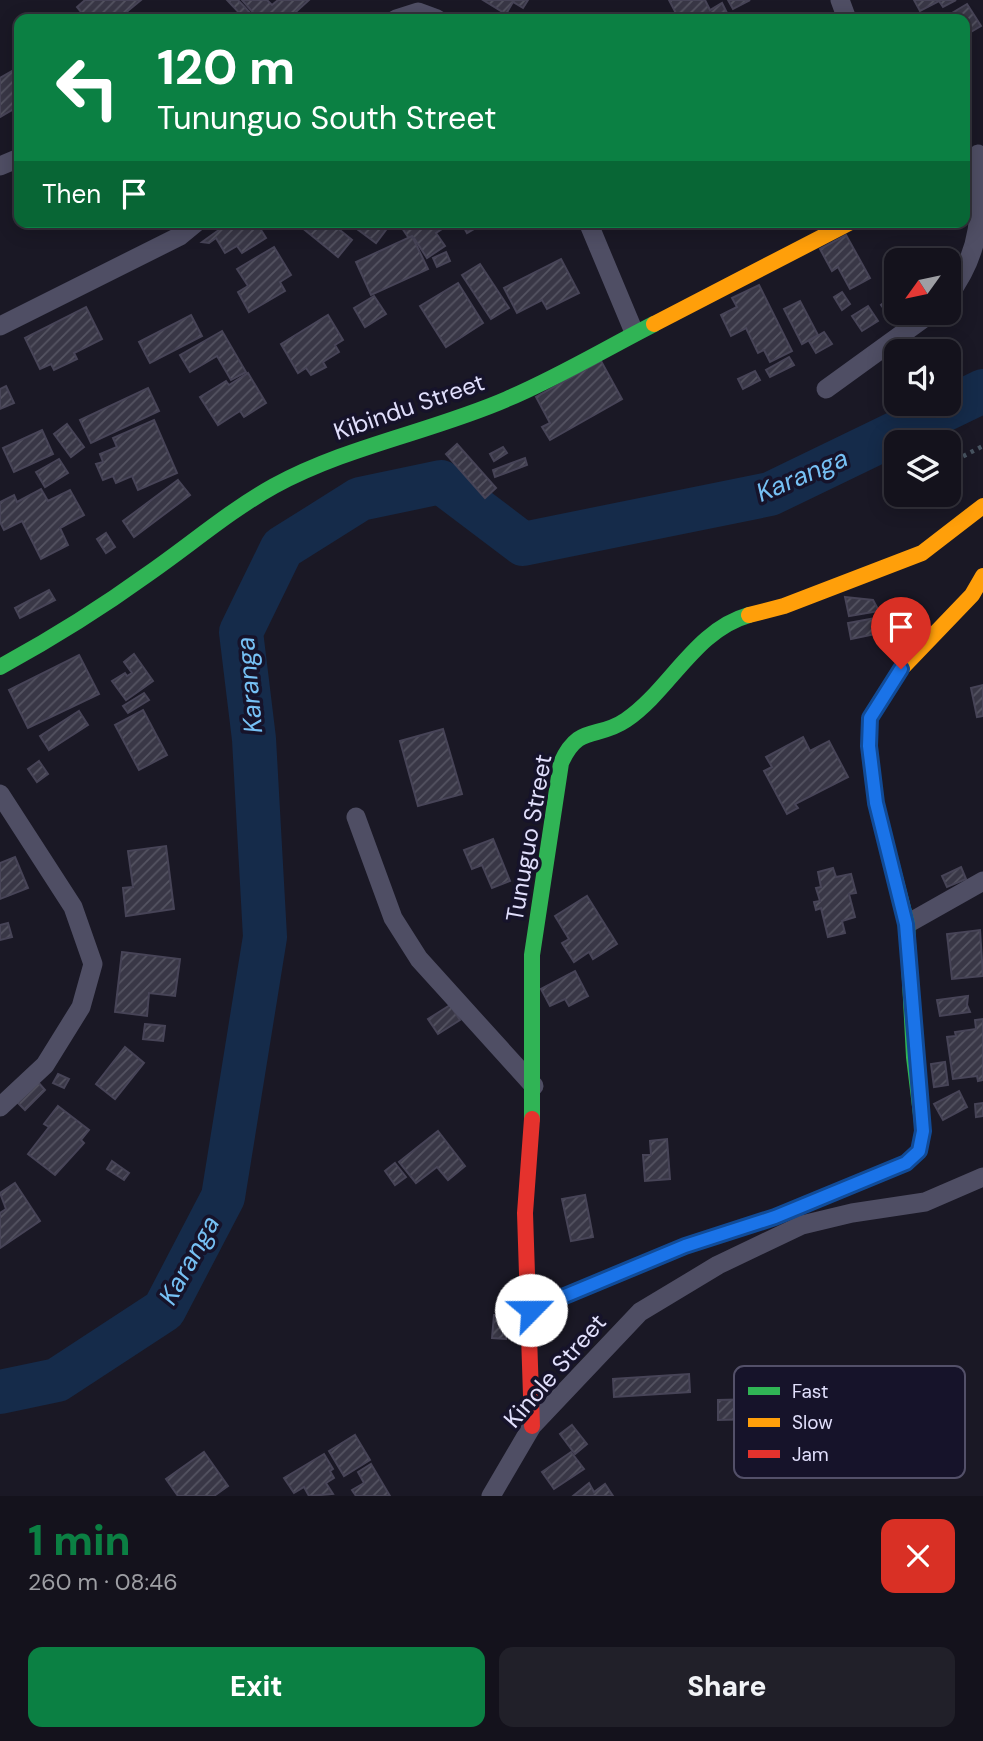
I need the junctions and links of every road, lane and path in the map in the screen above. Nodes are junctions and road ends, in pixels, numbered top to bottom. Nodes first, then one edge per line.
1 (975, 156) edge
2 (190, 228) edge
3 (591, 228) edge
4 (839, 228) edge
5 (961, 278) edge
6 (0, 326) edge
7 (913, 326) edge
8 (634, 332) junction
9 (826, 388) dead end
10 (983, 446) edge
11 (961, 457) edge
12 (983, 506) edge
13 (983, 576) edge
14 (0, 667) edge
15 (0, 794) edge
16 (356, 817) dead end
17 (983, 881) edge
18 (906, 924) junction
19 (534, 1086) junction
20 (0, 1107) edge
21 (983, 1177) edge
22 (531, 1310) junction
23 (532, 1426) junction
24 (491, 1496) edge

1 - 5 street
2 - 6 street
3 - 8 street
4 - 8 street, Kibindu Street
7 - 9 street
8 - 14 street, Kibindu Street
10 - 11 path
12 - 19 street, Tunuguo Street
13 - 18 street
15 - 20 street
16 - 19 street
17 - 18 street
18 - 22 street
19 - 22 street, Tunuguo Street
21 - 23 street, Kinole Street
22 - 23 street, Tunuguo Street
23 - 24 street, Kinole Street

